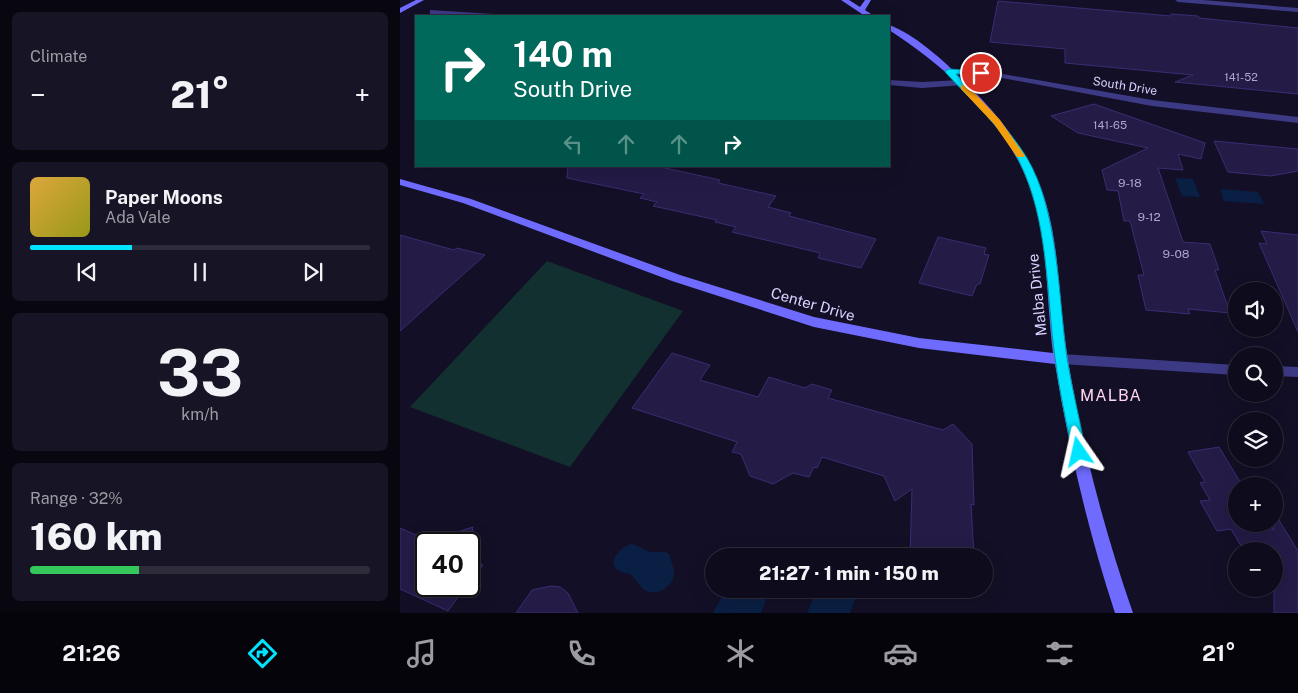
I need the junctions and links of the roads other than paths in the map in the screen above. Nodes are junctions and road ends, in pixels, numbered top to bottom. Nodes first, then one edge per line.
1 (421, 0) edge
2 (844, 0) edge
3 (868, 0) edge
4 (1178, 0) edge
5 (1298, 10) edge
6 (400, 11) edge
7 (860, 11) junction
8 (433, 12) dead end
9 (479, 15) edge
10 (868, 15) edge
11 (890, 28) edge
12 (949, 71) junction
13 (890, 83) edge
14 (961, 84) junction
15 (1298, 120) edge
16 (400, 182) edge
17 (1061, 359) junction
18 (1228, 369) edge
19 (1283, 371) edge
20 (1298, 372) edge
21 (1124, 613) edge

1 - 6 street
2 - 7 street
3 - 7 street
4 - 5 street
7 - 10 street
8 - 9 street
11 - 12 street, Malba Drive
12 - 14 street, Malba Drive
12 - 15 street, South Drive
13 - 14 street
14 - 17 street, Malba Drive
16 - 17 street, Center Drive
17 - 18 street, Center Drive
17 - 21 street, Malba Drive
19 - 20 street

